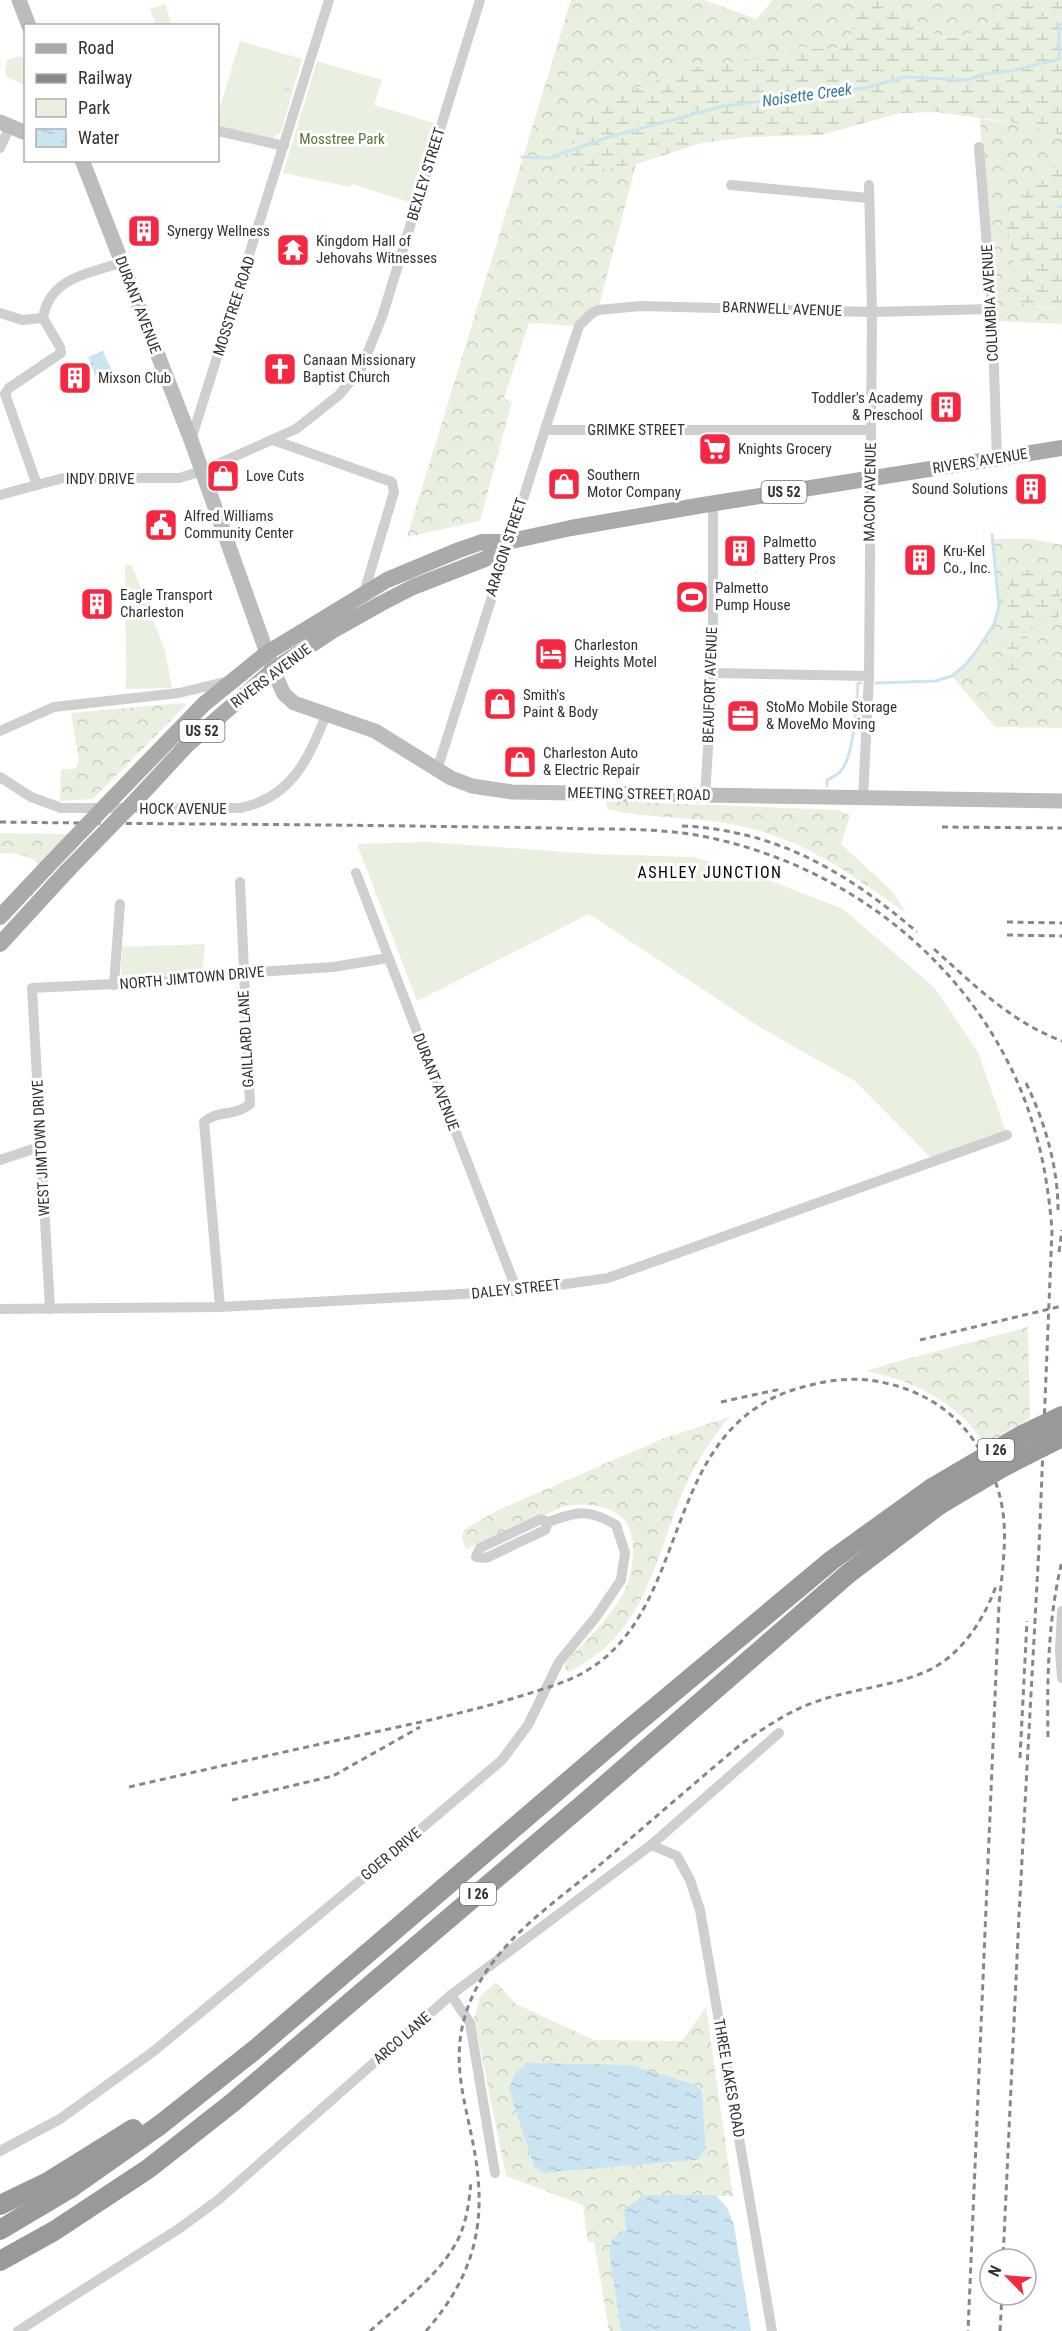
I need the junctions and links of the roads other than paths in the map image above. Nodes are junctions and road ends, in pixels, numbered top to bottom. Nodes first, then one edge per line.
1 (19, 0) edge
2 (328, 0) edge
3 (480, 0) edge
4 (28, 24) edge
5 (5, 124) edge
6 (219, 131) edge
7 (24, 132) edge
8 (284, 146) junction
9 (979, 147) dead end
10 (0, 148) edge
11 (83, 162) edge
12 (731, 185) dead end
13 (869, 185) dead end
14 (868, 198) junction
15 (121, 263) junction
16 (992, 309) junction
17 (872, 312) junction
18 (0, 313) edge
19 (43, 318) junction
20 (579, 326) joint
21 (544, 430) junction
22 (871, 430) junction
23 (191, 440) junction
24 (273, 440) junction
25 (1062, 448) edge
26 (997, 459) junction
27 (202, 471) junction
28 (869, 478) junction
29 (38, 484) junction
30 (0, 495) edge
31 (713, 503) junction
32 (507, 542) junction
33 (363, 596) junction
34 (267, 653) junction
35 (273, 670) junction
36 (713, 673) junction
37 (869, 676) junction
38 (232, 680) junction
39 (326, 715) junction
40 (0, 731) edge
41 (437, 770) junction
42 (0, 777) edge
43 (705, 795) junction
44 (863, 798) junction
45 (1062, 801) edge
46 (356, 873) dead end
47 (240, 882) dead end
48 (120, 904) dead end
49 (0, 916) edge
50 (0, 944) edge
51 (388, 958) junction
52 (243, 973) junction
53 (114, 985) junction
54 (32, 988) joint
55 (1007, 1136) dead end
56 (42, 1146) junction
57 (0, 1160) edge
58 (517, 1291) junction
59 (220, 1307) junction
60 (0, 1309) edge
61 (50, 1309) junction
62 (1062, 1416) edge
63 (1062, 1437) edge
64 (936, 1497) junction
65 (548, 1522) junction
66 (1062, 1611) edge
67 (1062, 1678) edge
68 (779, 1733) dead end
69 (651, 1845) junction
70 (388, 1936) junction
71 (451, 1995) junction
72 (279, 2064) junction
73 (0, 2151) edge
74 (495, 2173) dead end
75 (0, 2205) edge
76 (0, 2230) edge
77 (0, 2261) edge
78 (0, 2274) edge
79 (18, 2331) edge
80 (772, 2331) edge

1 - 4 street
2 - 8 street, MOSSTREE ROAD
3 - 24 street, BEXLEY STREET
5 - 7 street
5 - 10 street
6 - 8 street
8 - 23 street, MOSSTREE ROAD
9 - 16 street, COLUMBIA AVENUE
11 - 15 street, DURANT AVENUE
12 - 14 street
13 - 14 street, MACON AVENUE
14 - 17 street, MACON AVENUE
15 - 19 street
15 - 23 street, DURANT AVENUE
16 - 17 street, BARNWELL AVENUE
16 - 26 street, COLUMBIA AVENUE
17 - 20 street, BARNWELL AVENUE
17 - 22 street, MACON AVENUE
18 - 19 street
19 - 29 street
20 - 21 street, ARAGON STREET
21 - 22 street, GRIMKE STREET
21 - 32 street, ARAGON STREET
22 - 28 street, MACON AVENUE
23 - 27 street, DURANT AVENUE
24 - 27 street, BEXLEY STREET
24 - 33 street
25 - 26 main road, RIVERS AVENUE / US 52
26 - 28 main road, RIVERS AVENUE / US 52
27 - 29 street, INDY DRIVE
27 - 34 street, DURANT AVENUE
28 - 31 main road, RIVERS AVENUE / US 52
28 - 37 street, MACON AVENUE
29 - 30 street, INDY DRIVE
31 - 32 main road, RIVERS AVENUE / US 52
31 - 36 street, BEAUFORT AVENUE
32 - 33 main road, RIVERS AVENUE / US 52
32 - 35 main road, RIVERS AVENUE / US 52
32 - 41 street, ARAGON STREET
33 - 34 main road, RIVERS AVENUE / US 52
34 - 35 street, MEETING STREET ROAD
34 - 38 main road, RIVERS AVENUE / US 52
35 - 39 street, MEETING STREET ROAD
35 - 50 main road, RIVERS AVENUE / US 52, bridge
36 - 37 street
36 - 43 street, BEAUFORT AVENUE
37 - 44 street, MACON AVENUE
38 - 40 street
38 - 49 main road, RIVERS AVENUE / US 52, bridge
39 - 41 street, MEETING STREET ROAD
39 - 42 street, HOCK AVENUE
41 - 43 street, MEETING STREET ROAD
43 - 44 street, MEETING STREET ROAD
44 - 45 street, MEETING STREET ROAD
46 - 51 street, DURANT AVENUE
47 - 52 street, GAILLARD LANE
48 - 53 street
51 - 52 street, NORTH JIMTOWN DRIVE
51 - 58 street, DURANT AVENUE
52 - 53 street, NORTH JIMTOWN DRIVE
52 - 59 street, GAILLARD LANE
53 - 54 street, NORTH JIMTOWN DRIVE
54 - 56 street, WEST JIMTOWN DRIVE
55 - 58 street, DALEY STREET
56 - 57 street
56 - 61 street, WEST JIMTOWN DRIVE
58 - 59 street, DALEY STREET
59 - 61 street, DALEY STREET
60 - 61 street, DALEY STREET
62 - 64 highway, I 26, bridge
63 - 64 highway, I 26, bridge
64 - 70 highway, I 26
64 - 72 highway, I 26
65 - 65 street, GOER DRIVE
65 - 73 street, GOER DRIVE
66 - 67 street
68 - 69 street, ARCO LANE
69 - 71 street, ARCO LANE
69 - 80 street, THREE LAKES ROAD
70 - 75 highway
70 - 76 highway, I 26
71 - 74 street
71 - 79 street, ARCO LANE
72 - 77 highway, I 26
72 - 78 highway

